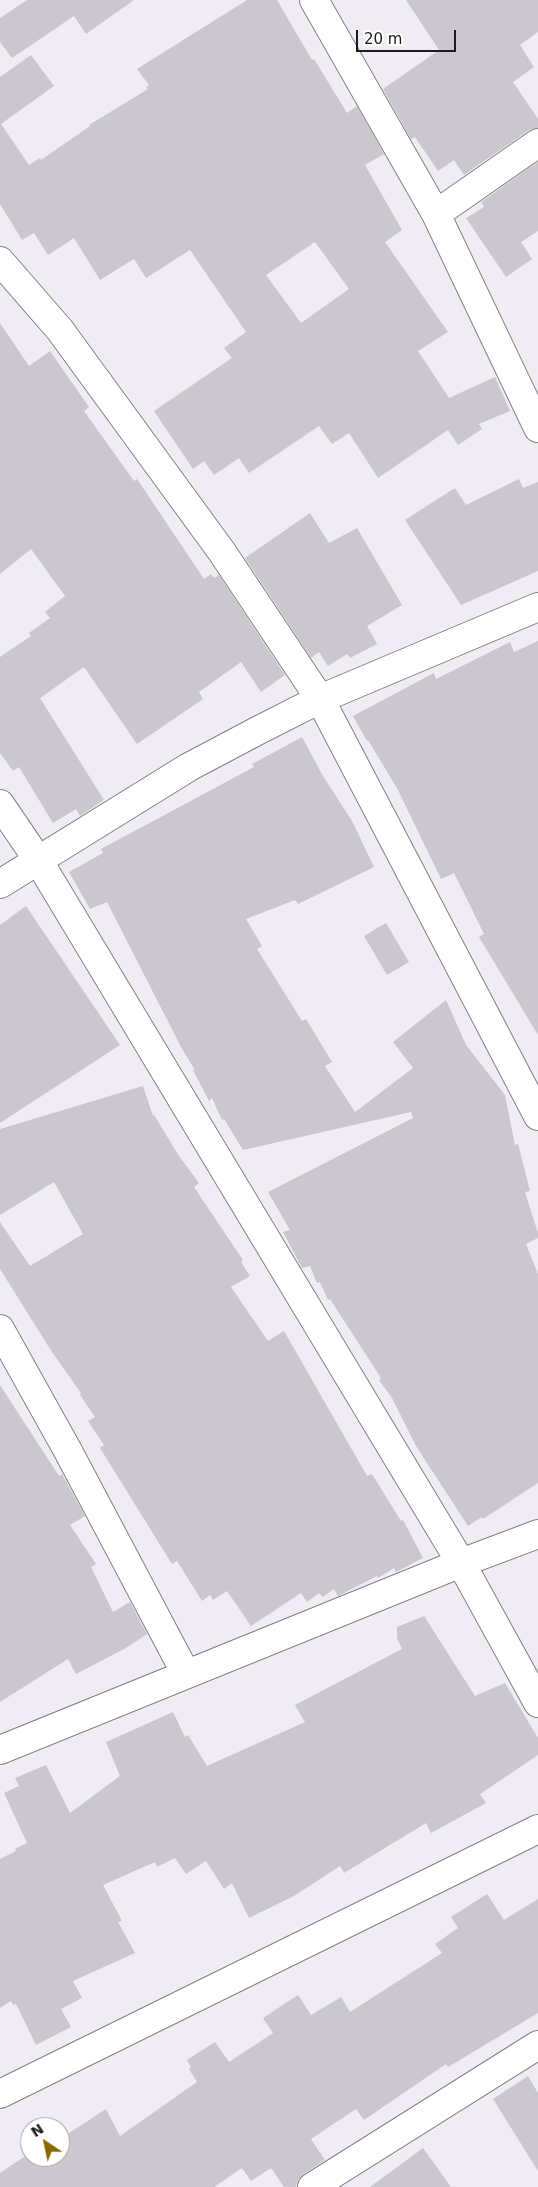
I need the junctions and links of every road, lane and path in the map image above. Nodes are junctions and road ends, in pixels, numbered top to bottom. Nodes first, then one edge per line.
1 (314, 0) edge
2 (538, 143) edge
3 (436, 214) junction
4 (5, 276) edge
5 (538, 428) edge
6 (538, 606) edge
7 (320, 699) junction
8 (0, 804) edge
9 (38, 860) junction
10 (0, 884) edge
11 (538, 1116) edge
12 (0, 1329) edge
13 (538, 1534) edge
14 (461, 1563) junction
15 (186, 1674) junction
16 (538, 1703) edge
17 (0, 1750) edge
18 (538, 1829) edge
19 (538, 2044) edge
20 (0, 2094) edge
21 (312, 2187) edge

1 - 3 street
2 - 3 street
3 - 5 street
4 - 7 street
6 - 7 street
7 - 9 street
7 - 11 street
8 - 9 street
9 - 10 street
9 - 14 street
12 - 15 street
13 - 14 street
14 - 15 street
14 - 16 street
15 - 17 street
18 - 20 street
19 - 21 street

